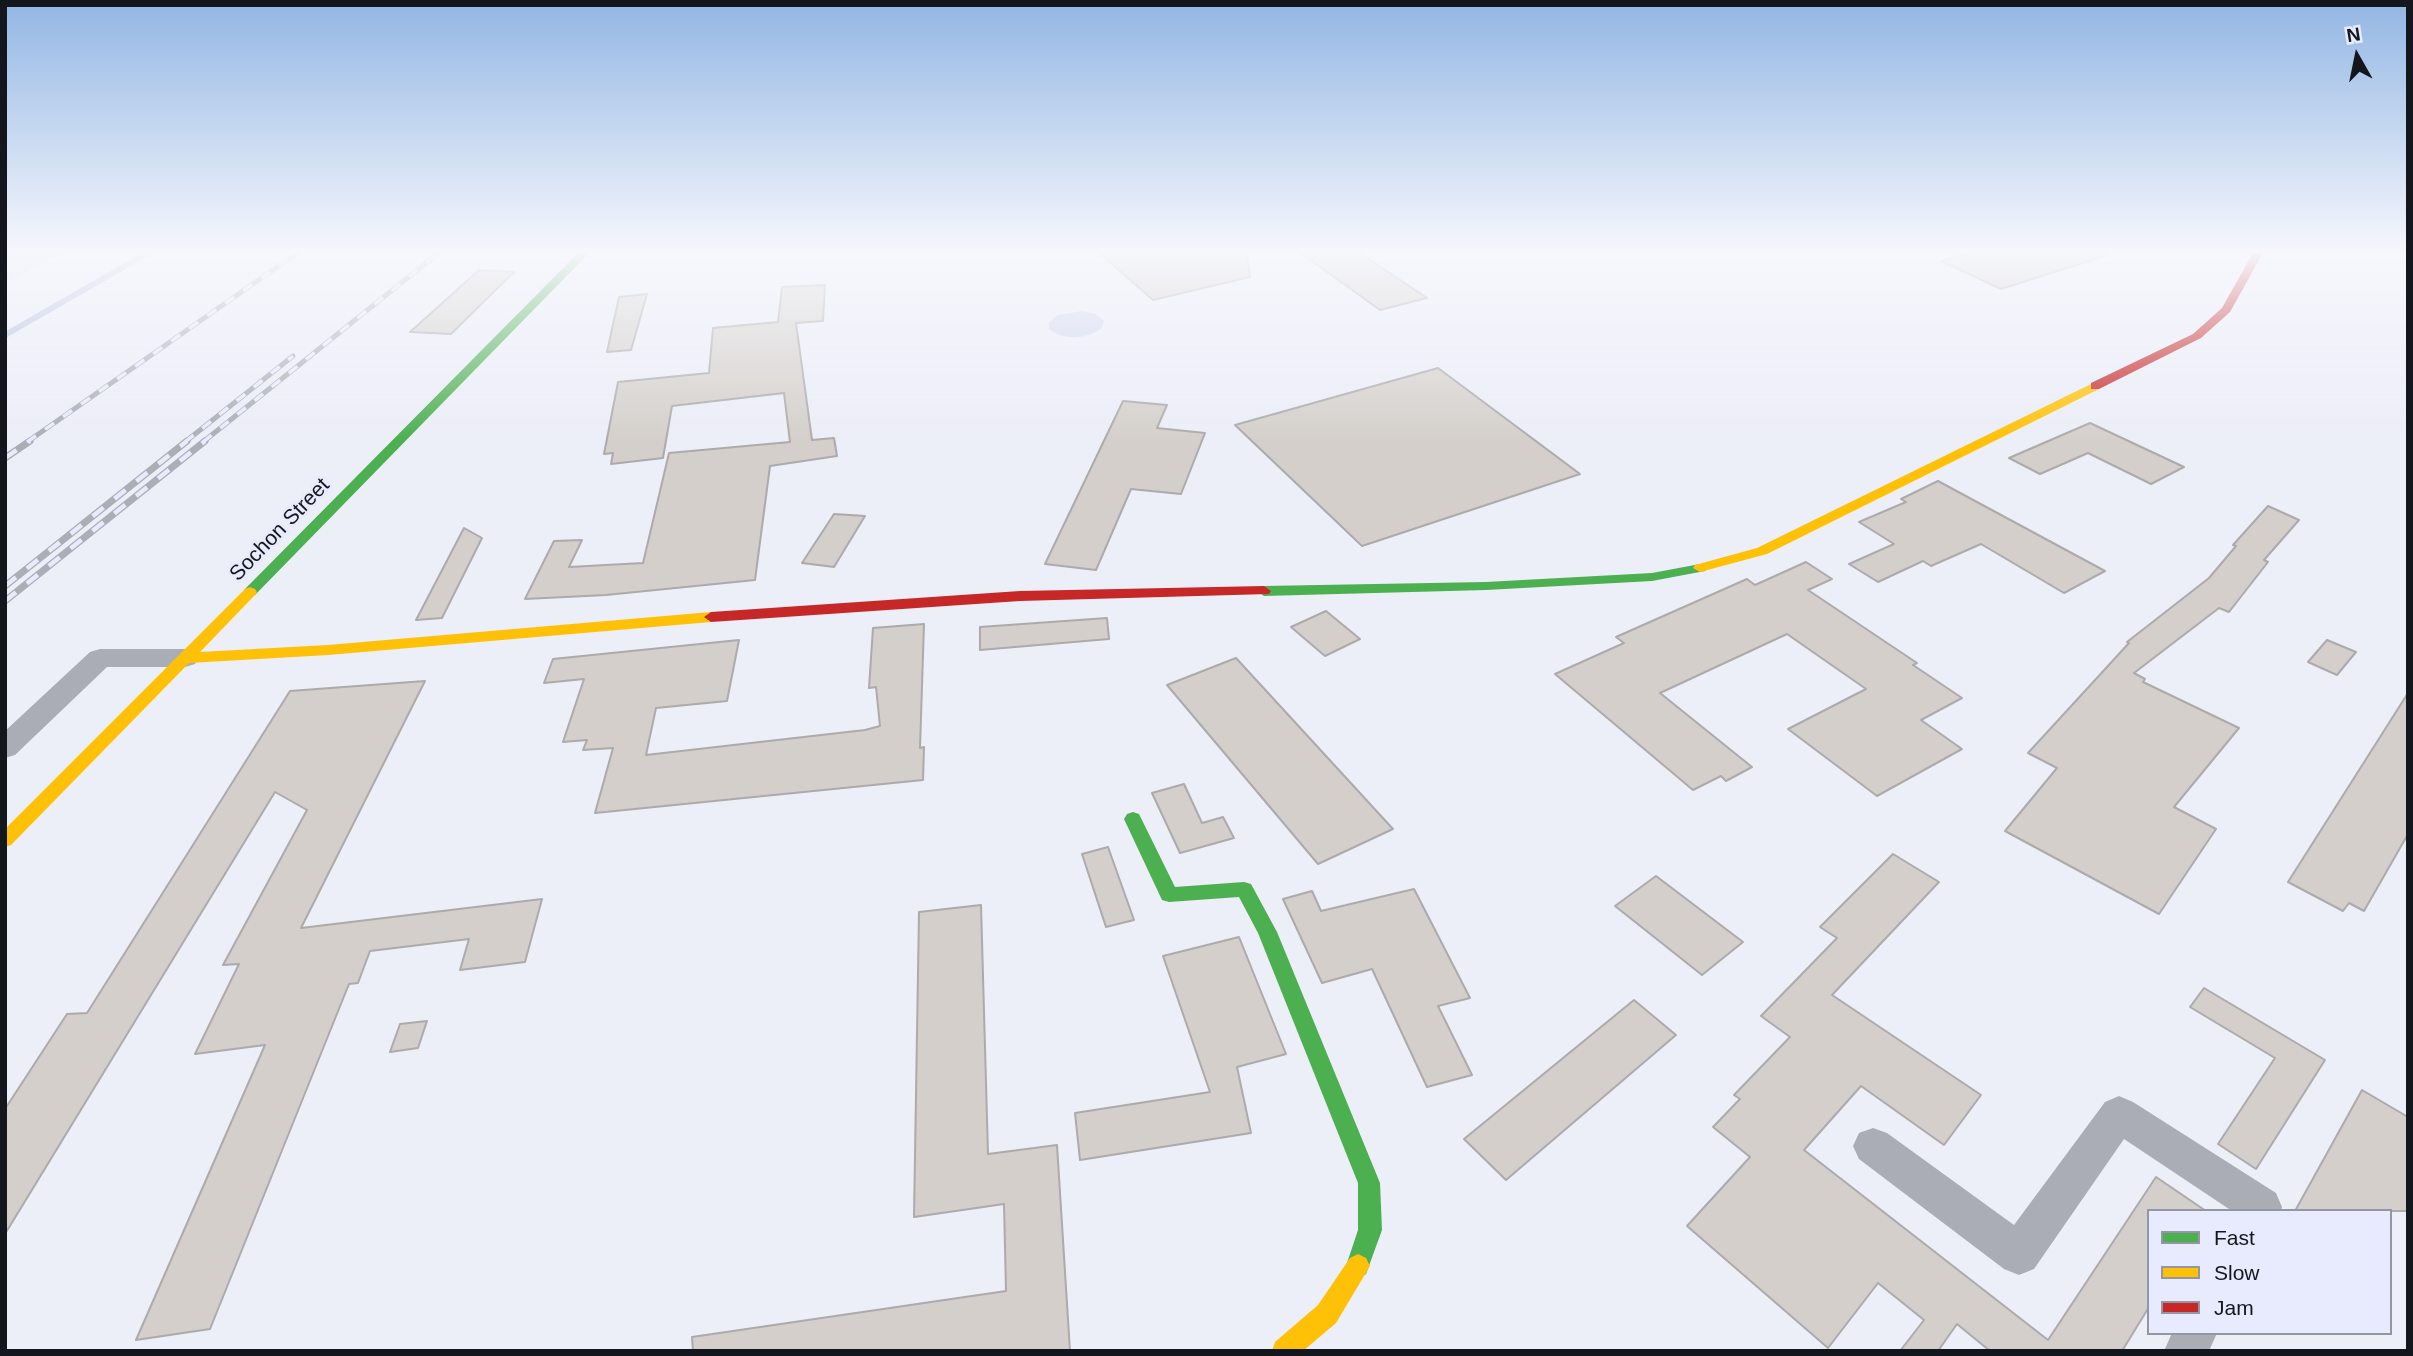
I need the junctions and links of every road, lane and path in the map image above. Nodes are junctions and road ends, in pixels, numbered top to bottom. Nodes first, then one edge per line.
1 (524, 314) edge
2 (2221, 314) edge
3 (185, 658) junction
4 (5, 748) edge
5 (1133, 819) dead end
6 (5, 840) edge
7 (1873, 1146) dead end
8 (2261, 1209) edge
9 (2194, 1335) edge
10 (1284, 1351) edge
11 (2186, 1351) edge

1 - 3 street, Sochon Street
2 - 3 street
3 - 4 street
3 - 6 street, Sochon Street
5 - 10 street
7 - 8 street
9 - 11 street

